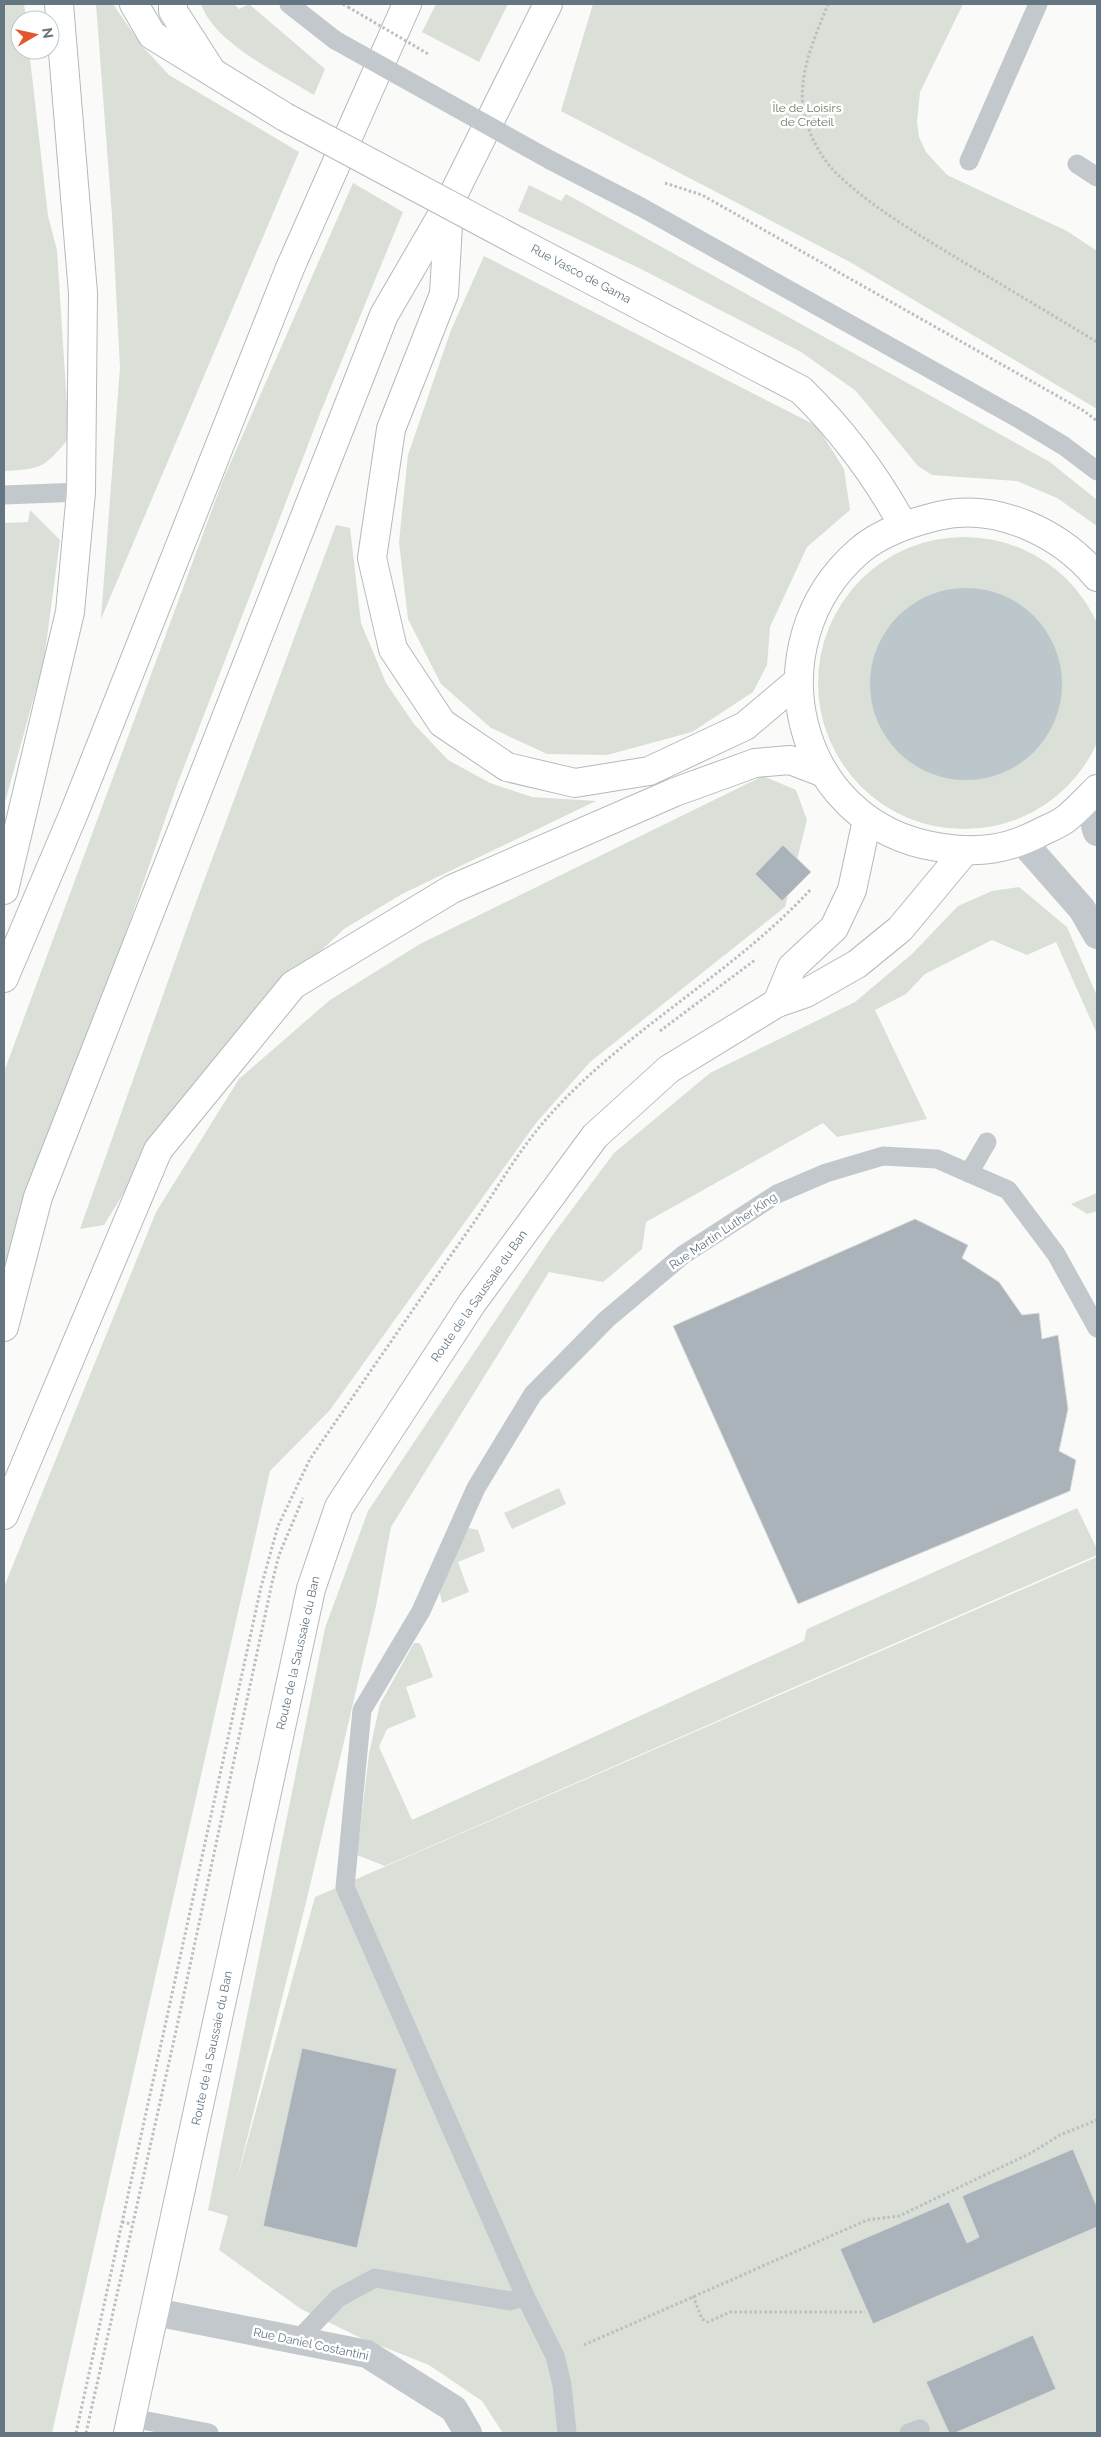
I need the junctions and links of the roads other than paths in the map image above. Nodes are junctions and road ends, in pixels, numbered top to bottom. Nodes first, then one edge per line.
1 (59, 4) edge
2 (134, 4) edge
3 (173, 4) edge
4 (289, 4) edge
5 (408, 4) edge
6 (548, 4) edge
7 (1038, 4) edge
8 (214, 75) junction
9 (969, 161) dead end
10 (1077, 164) dead end
11 (1097, 177) edge
12 (449, 203) junction
13 (1097, 471) edge
14 (81, 492) junction
15 (4, 495) edge
16 (902, 525) junction
17 (1097, 577) edge
18 (797, 682) junction
19 (824, 773) junction
20 (1097, 789) edge
21 (1097, 812) edge
22 (868, 820) junction
23 (1097, 832) edge
24 (1023, 842) junction
25 (964, 852) junction
26 (4, 890) edge
27 (1097, 935) edge
28 (4, 978) edge
29 (777, 1003) junction
30 (987, 1142) dead end
31 (969, 1173) junction
32 (4, 1327) edge
33 (1097, 1328) edge
34 (4, 1515) edge
35 (525, 2296) junction
36 (155, 2312) junction
37 (298, 2340) junction
38 (130, 2426) edge
39 (209, 2433) edge
40 (468, 2433) edge
41 (567, 2433) edge

1 - 14 main road
2 - 8 main road, Rue Vasco de Gama
3 - 8 main road, Rue Vasco de Gama
4 - 13 lane, bridge
5 - 28 main road
6 - 12 main road
7 - 9 lane
8 - 16 main road, Rue Vasco de Gama, bridge
10 - 11 lane
12 - 18 main road
12 - 32 main road
14 - 15 lane
14 - 26 main road
16 - 17 main road
16 - 18 main road
18 - 19 main road
19 - 22 main road
19 - 34 main road
20 - 24 main road
21 - 23 street
22 - 25 main road
22 - 29 main road
24 - 25 main road
24 - 27 street
25 - 29 main road, Route de la Saussaie du Ban
29 - 36 main road, Route de la Saussaie du Ban
30 - 31 lane
31 - 33 lane, Rue Martin Luther King
31 - 35 lane, Rue Martin Luther King
35 - 37 lane
35 - 41 lane
36 - 37 street, Rue Daniel Costantini
36 - 38 main road, Route de la Saussaie du Ban
37 - 40 street, Rue Daniel Costantini
38 - 39 lane

